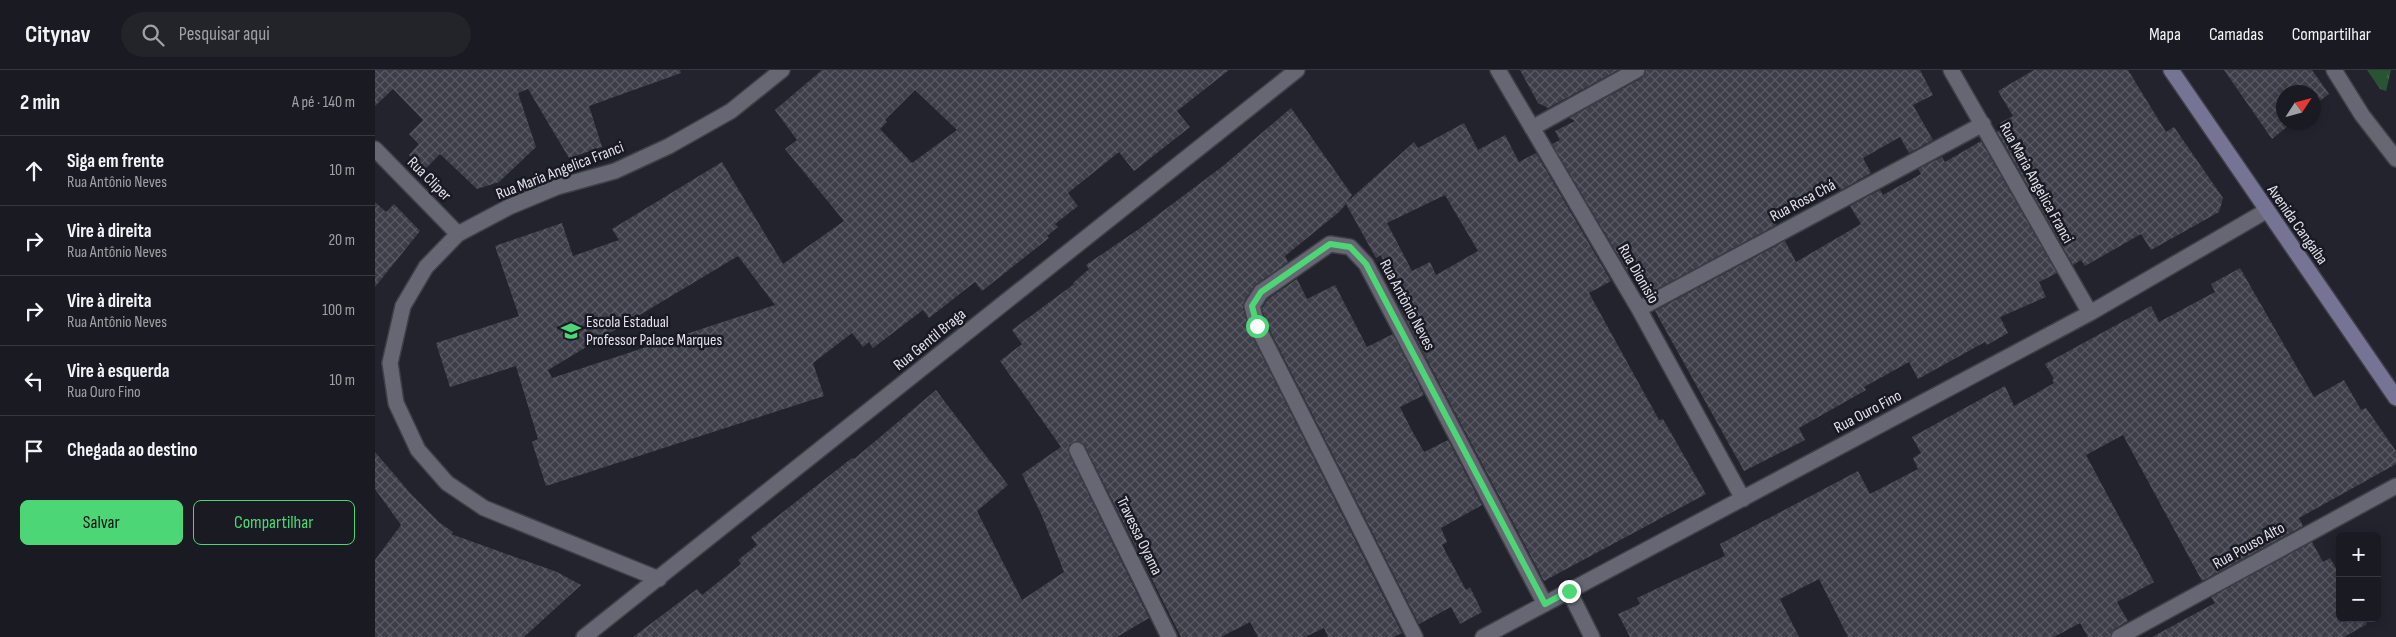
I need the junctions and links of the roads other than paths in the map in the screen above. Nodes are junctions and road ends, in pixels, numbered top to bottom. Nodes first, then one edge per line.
1 (783, 70) edge
2 (1297, 70) edge
3 (1498, 70) edge
4 (1637, 70) edge
5 (1951, 70) edge
6 (2171, 70) edge
7 (2334, 70) edge
8 (1983, 124) junction
9 (1532, 128) junction
10 (375, 149) edge
11 (2396, 159) edge
12 (2266, 211) junction
13 (458, 234) junction
14 (1639, 309) junction
15 (2090, 313) junction
16 (2396, 398) edge
17 (1077, 450) dead end
18 (2396, 486) edge
19 (1743, 499) junction
20 (659, 579) junction
21 (1569, 591) junction
22 (1545, 604) junction
23 (584, 637) edge
24 (1169, 637) edge
25 (1415, 637) edge
26 (1483, 637) edge
27 (1592, 637) edge
28 (2119, 637) edge

1 - 13 street, Rua Maria Angelica Franci
2 - 20 street, Rua Gentil Braga
3 - 9 street, Rua Dionisio
4 - 9 street
5 - 8 street, Rua Maria Angelica Franci
6 - 12 main road, Avenida Cangaíba
7 - 11 street
8 - 14 street, Rua Rosa Chá
8 - 15 street, Rua Maria Angelica Franci
9 - 14 street, Rua Dionisio
10 - 13 street, Rua Cliper
12 - 15 street, Rua Ouro Fino
12 - 16 main road, Avenida Cangaíba
13 - 20 street, Rua Maria Angelica Franci
14 - 19 street, Rua Dionisio
15 - 19 street, Rua Ouro Fino
17 - 24 street, Travessa Oyama
18 - 28 street, Rua Pouso Alto
19 - 21 street, Rua Ouro Fino
20 - 23 street, Rua Gentil Braga
21 - 22 street, Rua Ouro Fino
21 - 27 street
22 - 25 street, Rua Antônio Neves
22 - 26 street, Rua Ouro Fino

